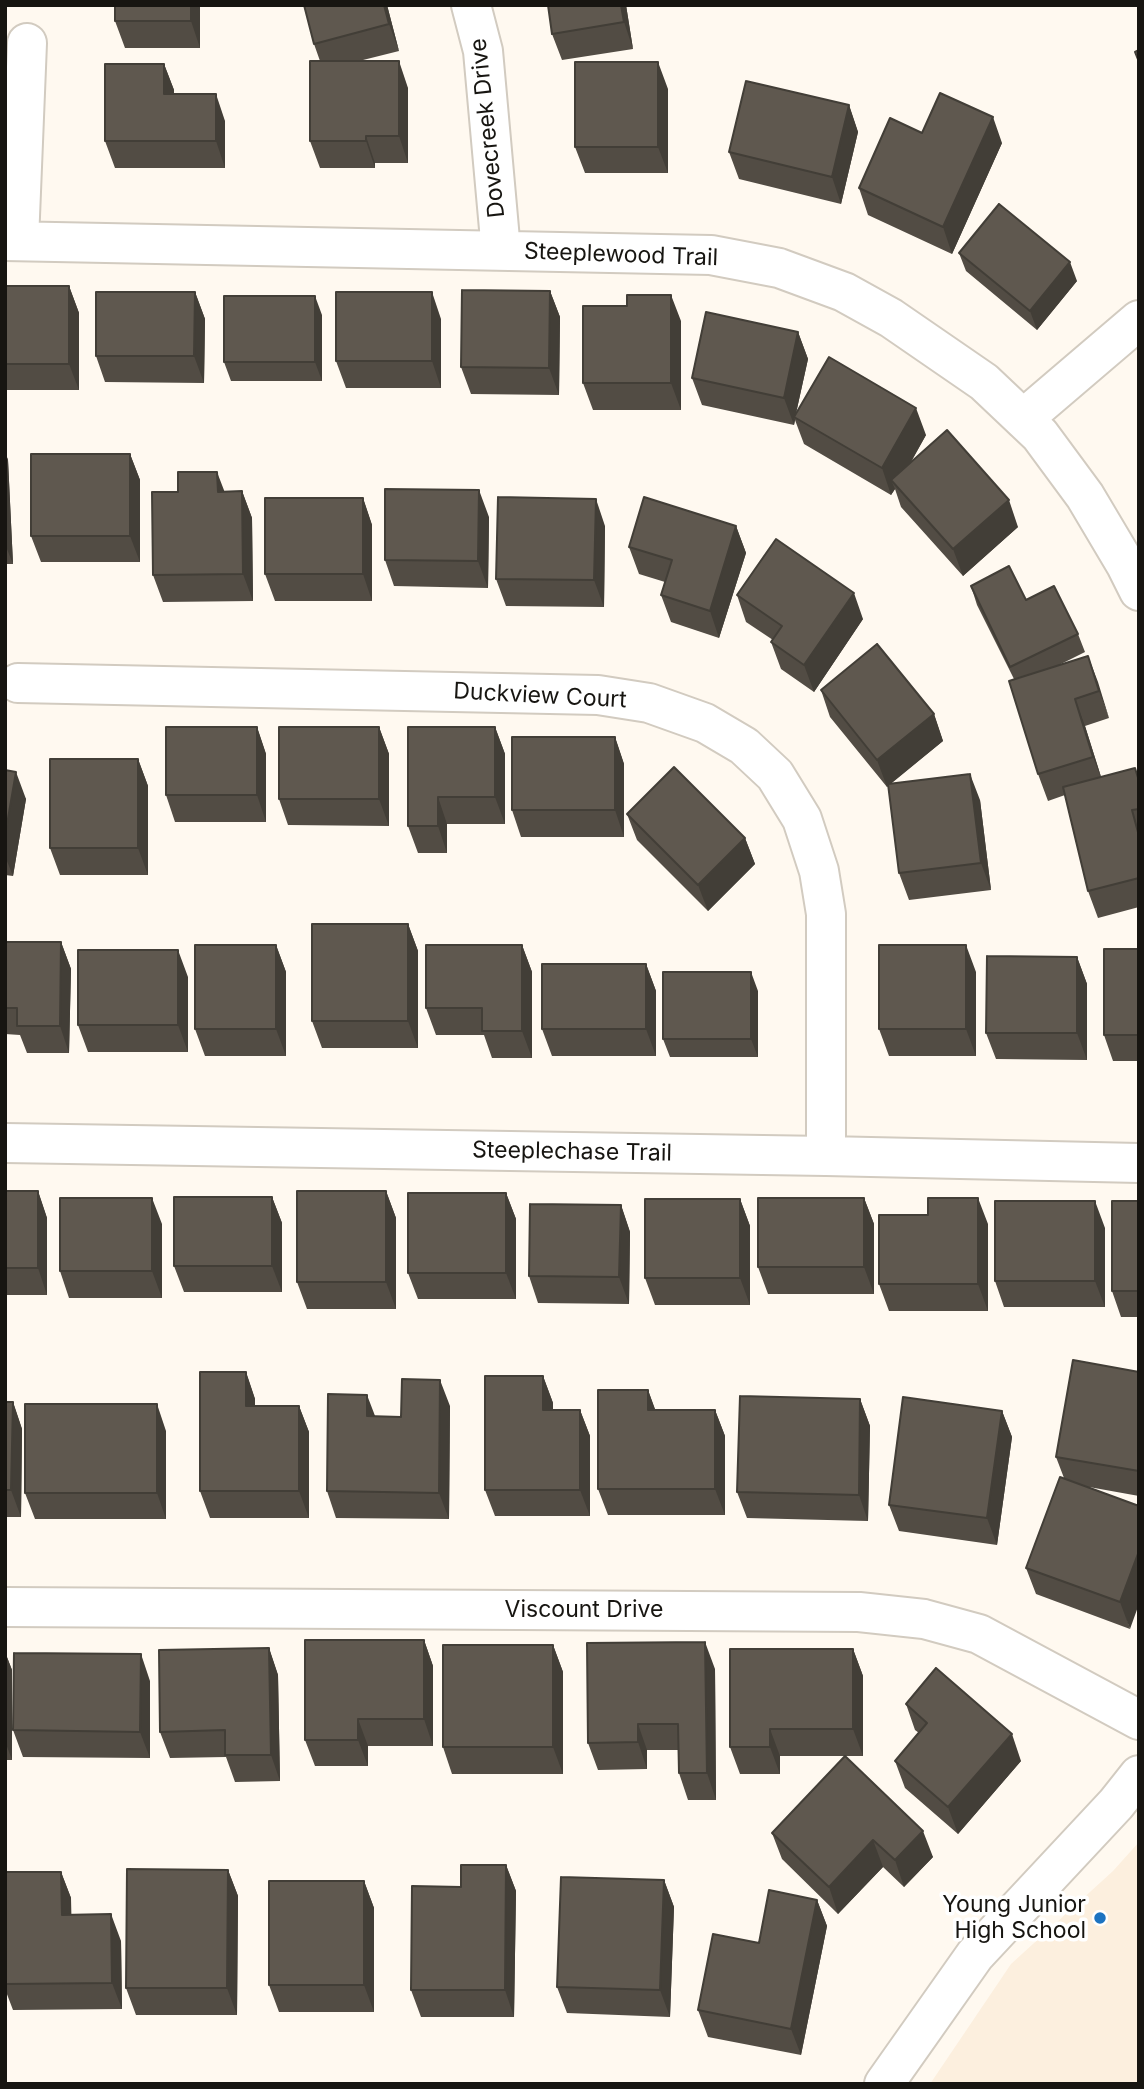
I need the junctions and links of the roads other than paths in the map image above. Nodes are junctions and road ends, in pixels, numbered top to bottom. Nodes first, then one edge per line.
1 (471, 5) edge
2 (27, 43) dead end
3 (12, 241) edge
4 (501, 251) junction
5 (1139, 320) edge
6 (1023, 419) junction
7 (1139, 591) edge
8 (18, 683) dead end
9 (5, 1143) edge
10 (826, 1156) junction
11 (1139, 1163) edge
12 (5, 1607) edge
13 (1139, 1720) edge
14 (1139, 1775) edge
15 (884, 2084) edge

1 - 4 street, Dovecreek Drive
2 - 3 street
3 - 4 street, Steeplewood Trail
4 - 6 street, Steeplewood Trail
5 - 6 street
6 - 7 street, Steeplewood Trail
8 - 10 street, Duckview Court
9 - 10 street, Steeplechase Trail
10 - 11 street, Steeplechase Trail
12 - 13 street, Viscount Drive
14 - 15 street

